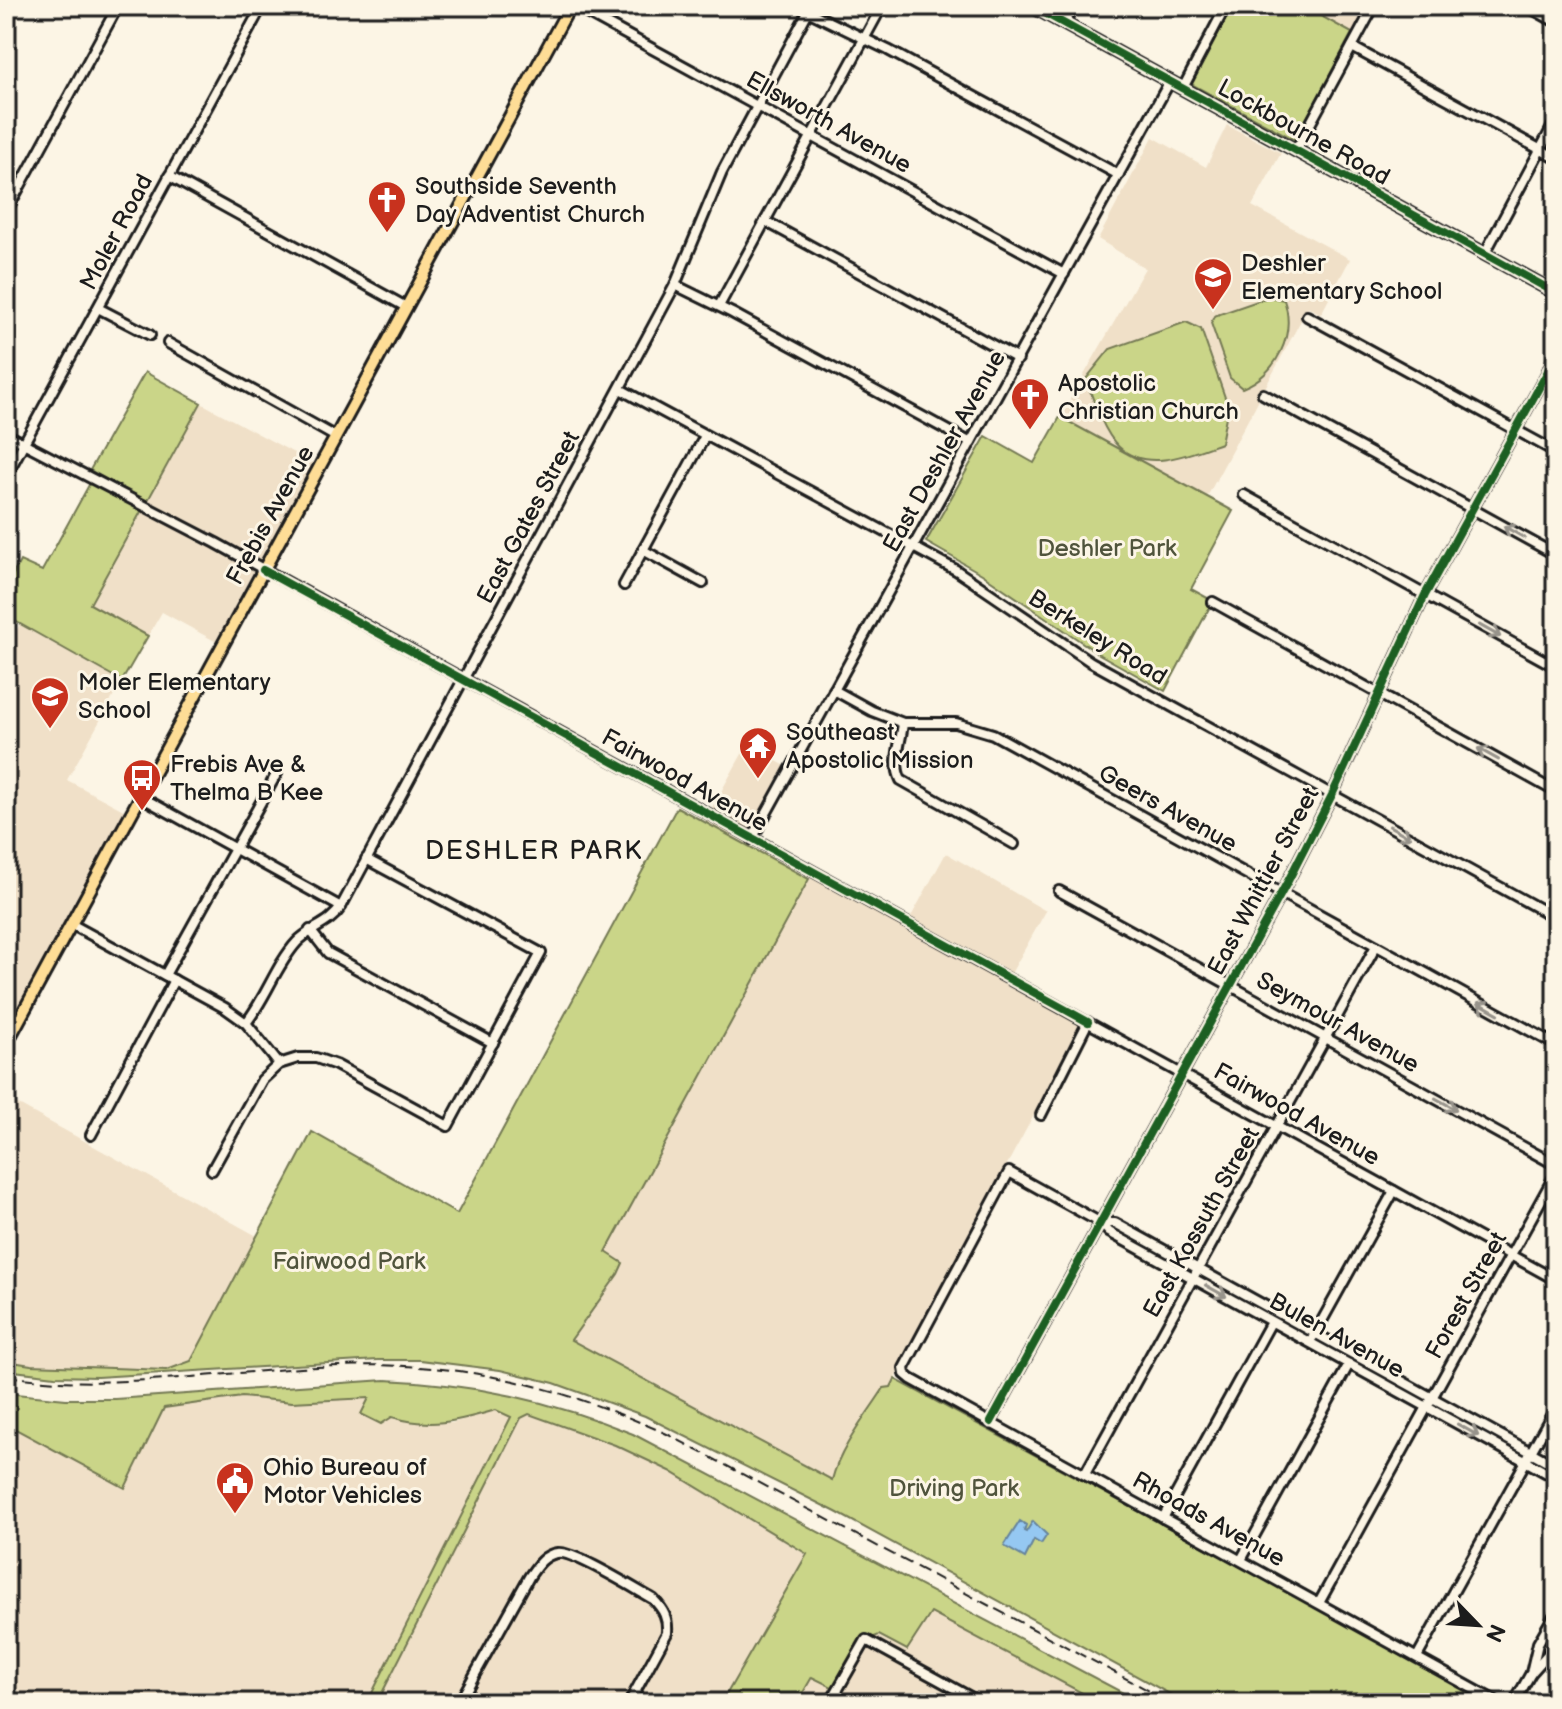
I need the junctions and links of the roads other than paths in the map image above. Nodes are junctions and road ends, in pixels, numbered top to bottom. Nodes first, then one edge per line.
1 (10, 6) edge
2 (118, 6) edge
3 (262, 6) edge
4 (572, 6) edge
5 (797, 6) edge
6 (882, 6) edge
7 (1032, 6) edge
8 (1074, 6) edge
9 (1226, 6) edge
10 (1374, 6) edge
11 (1527, 6) edge
12 (810, 9) edge
13 (6, 14) edge
14 (1556, 22) edge
15 (1064, 24) junction
16 (865, 38) junction
17 (1352, 47) junction
18 (1170, 81) junction
19 (1183, 88) junction
20 (757, 105) junction
21 (1556, 120) edge
22 (812, 136) junction
23 (1296, 150) junction
24 (1541, 150) junction
25 (1556, 158) edge
26 (1119, 175) junction
27 (169, 176) junction
28 (6, 183) edge
29 (18, 189) junction
30 (6, 212) edge
31 (765, 221) junction
32 (1485, 253) junction
33 (1064, 274) junction
34 (675, 285) junction
35 (1556, 293) edge
36 (719, 306) junction
37 (406, 307) junction
38 (98, 308) junction
39 (1307, 316) dead end
40 (150, 335) dead end
41 (168, 343) dead end
42 (1556, 351) edge
43 (1018, 359) junction
44 (620, 389) junction
45 (1263, 394) dead end
46 (1516, 430) junction
47 (6, 434) edge
48 (705, 436) junction
49 (336, 437) junction
50 (24, 443) junction
51 (971, 443) junction
52 (1556, 452) edge
53 (6, 476) edge
54 (1244, 495) dead end
55 (1473, 510) junction
56 (913, 548) junction
57 (643, 550) junction
58 (1556, 555) edge
59 (263, 570) junction
60 (703, 583) dead end
61 (624, 585) dead end
62 (1425, 595) junction
63 (1213, 602) dead end
64 (1556, 667) edge
65 (463, 681) junction
66 (834, 690) junction
67 (1377, 693) junction
68 (903, 723) junction
69 (277, 773) dead end
70 (1556, 792) edge
71 (1332, 795) junction
72 (141, 797) junction
73 (752, 839) junction
74 (1014, 844) dead end
75 (235, 849) junction
76 (366, 859) junction
77 (1059, 891) dead end
78 (1281, 894) junction
79 (341, 907) junction
80 (1556, 918) edge
81 (71, 924) junction
82 (310, 930) junction
83 (1376, 946) junction
84 (170, 978) junction
85 (1230, 986) junction
86 (1088, 1022) junction
87 (246, 1023) junction
88 (1325, 1038) junction
89 (493, 1043) junction
90 (6, 1044) edge
91 (1556, 1045) edge
92 (279, 1064) junction
93 (1183, 1074) junction
94 (1041, 1115) dead end
95 (1277, 1126) junction
96 (91, 1135) dead end
97 (1556, 1165) edge
98 (212, 1170) dead end
99 (1556, 1173) edge
100 (1394, 1191) junction
101 (1101, 1223) junction
102 (1511, 1255) junction
103 (1198, 1269) junction
104 (1193, 1279) junction
105 (1556, 1280) edge
106 (1271, 1322) junction
107 (1315, 1333) junction
108 (1310, 1343) junction
109 (1349, 1364) junction
110 (904, 1368) joint
111 (1432, 1397) junction
112 (1427, 1407) junction
113 (1556, 1407) edge
114 (991, 1422) junction
115 (1531, 1452) junction
116 (1526, 1462) junction
117 (1556, 1466) edge
118 (1085, 1474) junction
119 (1556, 1478) edge
120 (1163, 1518) junction
121 (1241, 1560) junction
122 (1319, 1603) junction
123 (1556, 1612) edge
124 (1556, 1645) edge
125 (1417, 1657) junction
126 (1531, 1673) junction
127 (459, 1703) edge
128 (629, 1703) edge
129 (830, 1703) edge
130 (981, 1703) edge
131 (1499, 1703) edge
132 (1514, 1703) edge

1 - 13 street
2 - 29 street
3 - 27 street, Moler Road
4 - 20 street, Ellsworth Avenue
4 - 37 main road, Frebis Avenue
5 - 12 street
6 - 16 street
7 - 15 main road, Lockbourne Road
8 - 15 street
9 - 19 street
10 - 17 street
11 - 14 street
12 - 16 street
12 - 20 street, East Gates Street
15 - 18 main road, Lockbourne Road
16 - 22 street
16 - 26 street
17 - 23 street
17 - 24 street
18 - 19 main road, Lockbourne Road
18 - 26 street, East Deshler Avenue
19 - 23 main road, Lockbourne Road
20 - 22 street, Ellsworth Avenue
20 - 34 street, East Gates Street
21 - 24 street
22 - 31 street
22 - 33 street, Ellsworth Avenue
23 - 32 main road, Lockbourne Road
24 - 25 street
24 - 32 street
26 - 33 street, East Deshler Avenue
27 - 37 street
27 - 38 street, Moler Road
28 - 29 street
29 - 30 street
31 - 36 street
31 - 43 street
32 - 35 main road, Lockbourne Road
33 - 43 street, East Deshler Avenue
34 - 36 street
34 - 44 street, East Gates Street
36 - 51 street
37 - 49 main road, Frebis Avenue
38 - 40 street
38 - 50 street, Moler Road
39 - 46 street
41 - 49 street
42 - 46 street, East Whittier Street
43 - 51 street, East Deshler Avenue
44 - 48 street, Berkeley Road
44 - 65 street, East Gates Street
45 - 55 street
46 - 52 street
46 - 55 street, East Whittier Street
47 - 50 street, Fairwood Avenue
48 - 56 street, Berkeley Road
48 - 57 street
49 - 59 main road, Frebis Avenue
50 - 53 street, Moler Road
50 - 59 street, Fairwood Avenue
51 - 56 street, East Deshler Avenue
54 - 62 street
58 -> 55 street
55 - 62 street, East Whittier Street
56 - 66 street, East Deshler Avenue
56 - 71 street, Berkeley Road
57 - 60 street
57 - 61 street
59 - 65 street, Fairwood Avenue
59 - 72 main road, Frebis Avenue
62 -> 64 street
62 - 67 street, East Whittier Street
63 - 67 street
65 - 73 street, Fairwood Avenue
65 - 76 street, East Gates Street
66 - 68 street, Geers Avenue
66 - 73 street, East Deshler Avenue
70 -> 67 street
67 - 71 street, East Whittier Street
68 - 74 street
68 - 78 street, Geers Avenue
69 - 75 street
71 - 78 street, East Whittier Street
71 -> 80 street, Berkeley Road
72 - 75 street
72 - 81 main road, Frebis Avenue
73 - 86 street, Fairwood Avenue
75 - 79 street
75 - 84 street
76 - 79 street, East Gates Street
76 - 89 street
77 - 85 street, Seymour Avenue
78 - 83 street, Geers Avenue
78 - 85 street, East Whittier Street
79 - 82 street, East Gates Street
81 - 84 street
81 - 90 main road, Frebis Avenue
82 - 87 street, East Gates Street
82 - 89 street
83 - 88 street, East Kossuth Street
91 -> 83 street, Geers Avenue
84 - 87 street
84 - 96 street
85 - 88 street, Seymour Avenue
85 - 93 street, East Whittier Street
86 - 93 street, Fairwood Avenue
86 - 94 street
87 - 92 street
88 - 95 street, East Kossuth Street
88 -> 97 street, Seymour Avenue
89 - 92 street
92 - 98 street
93 - 95 street, Fairwood Avenue
93 - 101 street, East Whittier Street
95 - 100 street, Fairwood Avenue
95 - 103 street, East Kossuth Street
99 - 102 street, Forest Street
100 - 102 street, Fairwood Avenue
100 - 107 street
101 - 103 street, Bulen Avenue
101 - 104 street, Bulen Avenue
101 - 110 street, Bulen Avenue
101 - 114 street, East Whittier Street
102 - 105 street, Fairwood Avenue
102 - 111 street, Forest Street
103 - 104 street, East Kossuth Street
103 - 107 street, Bulen Avenue
104 -> 106 street, Bulen Avenue
104 - 118 street, East Kossuth Street
106 - 108 street, Bulen Avenue
106 - 120 street
107 - 108 street
107 - 111 street, Bulen Avenue
108 - 109 street, Bulen Avenue
109 - 112 street, Bulen Avenue
109 - 121 street
110 - 114 street, Rhoads Avenue
111 - 112 street, Forest Street
111 - 115 street, Bulen Avenue
112 -> 116 street, Bulen Avenue
112 - 122 street, Forest Street
113 - 115 street
114 - 118 street, Rhoads Avenue
115 - 116 street
115 - 117 street, Bulen Avenue
116 - 119 street, Bulen Avenue
116 - 125 street
118 - 120 street, Rhoads Avenue
120 - 121 street, Rhoads Avenue
121 - 122 street, Rhoads Avenue
122 - 125 street, Rhoads Avenue
123 - 126 street
124 - 126 street
125 - 131 street, Rhoads Avenue
126 - 132 street
127 - 128 street
129 - 130 street

